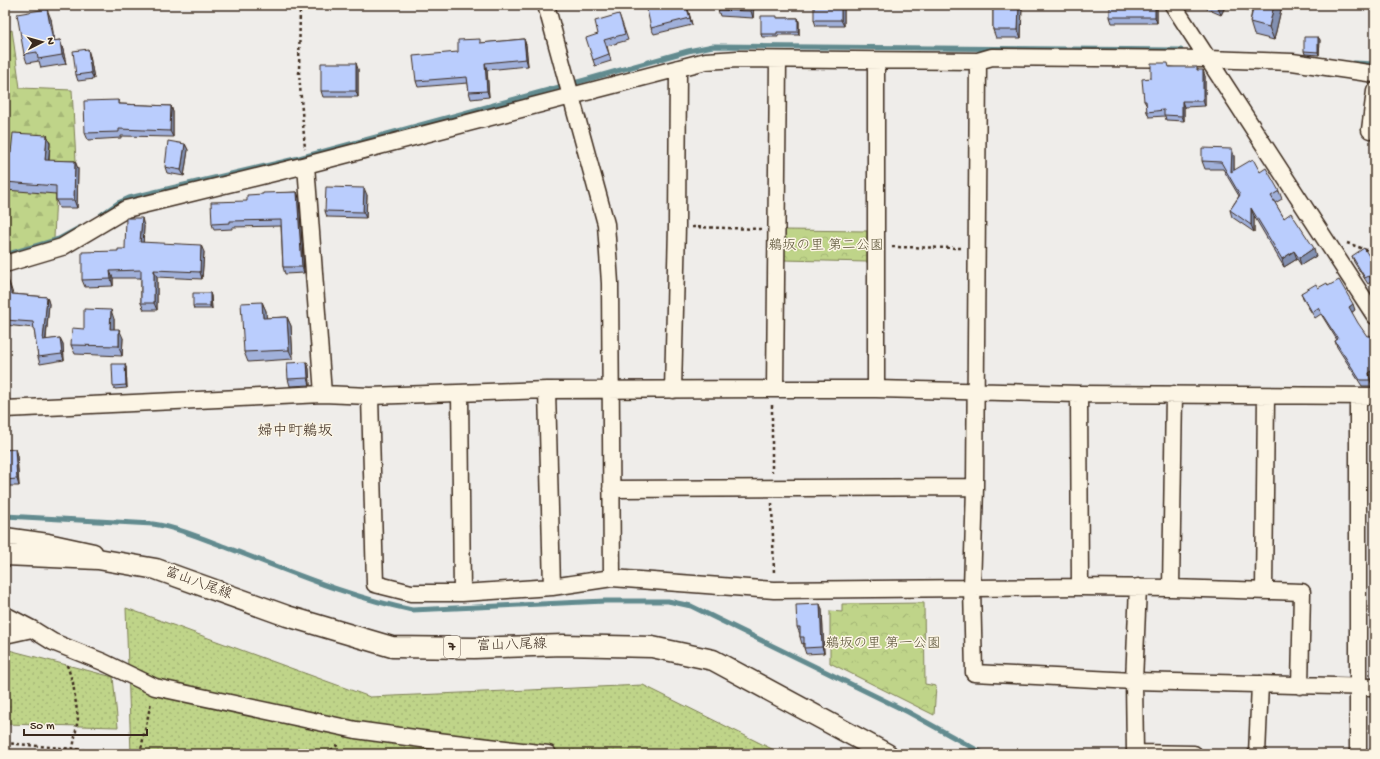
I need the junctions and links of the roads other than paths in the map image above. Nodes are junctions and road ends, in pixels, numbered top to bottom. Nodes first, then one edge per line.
1 (546, 5) edge
2 (1173, 5) edge
3 (1208, 59) junction
4 (778, 60) junction
5 (876, 61) junction
6 (978, 61) junction
7 (678, 68) junction
8 (1375, 74) edge
9 (1375, 91) edge
10 (571, 98) junction
11 (1370, 130) dead end
12 (306, 165) junction
13 (5, 264) edge
14 (1375, 316) edge
15 (775, 389) junction
16 (876, 389) junction
17 (547, 390) junction
18 (610, 390) junction
19 (673, 390) junction
20 (974, 391) junction
21 (460, 393) junction
22 (323, 394) junction
23 (1079, 394) junction
24 (1174, 394) junction
25 (370, 396) junction
26 (1266, 396) junction
27 (1358, 396) junction
28 (1375, 396) edge
29 (5, 409) edge
30 (975, 487) junction
31 (611, 490) junction
32 (5, 536) edge
33 (5, 555) edge
34 (156, 569) junction
35 (612, 578) junction
36 (552, 587) junction
37 (1080, 587) junction
38 (972, 588) junction
39 (1138, 588) junction
40 (1171, 588) junction
41 (1264, 591) junction
42 (462, 593) junction
43 (5, 615) edge
44 (32, 629) junction
45 (5, 635) edge
46 (1134, 681) junction
47 (1260, 684) junction
48 (1300, 686) junction
49 (1358, 687) junction
50 (1375, 687) edge
51 (548, 754) edge
52 (887, 754) edge
53 (1194, 754) edge
54 (1257, 754) edge
55 (1358, 754) edge

1 - 10 street
2 - 3 street
3 - 6 street
3 - 8 street
3 - 14 street
4 - 5 street
4 - 7 street
4 - 15 street
5 - 6 street
5 - 16 street
6 - 20 street
7 - 10 street
7 - 19 street
9 - 11 street
10 - 12 street
10 - 18 street
12 - 13 street
12 - 22 street
15 - 16 street
15 - 19 street
16 - 20 street
17 - 18 street
17 - 21 street
17 - 36 street
18 - 19 street
18 - 31 street
20 - 23 street
20 - 30 street
21 - 25 street
21 - 42 street
22 - 25 street
22 - 29 street
23 - 24 street
23 - 37 street
24 - 26 street
24 - 40 street
25 - 42 street
26 - 27 street
26 - 41 street
27 - 28 street
27 - 49 street
30 - 31 street
30 - 38 street
31 - 35 street
32 - 34 street
33 - 34 main road, 富山八尾線 / 7
34 - 52 main road, 富山八尾線 / 7
35 - 36 street
35 - 38 street
36 - 42 street
37 - 38 street
37 - 39 street
38 - 46 street
39 - 40 street
39 - 46 street
40 - 41 street
41 - 48 street
43 - 44 street
44 - 45 street
44 - 51 street
46 - 47 street
46 - 53 street
47 - 48 street
47 - 54 street
48 - 49 street
49 - 50 street
49 - 55 street

